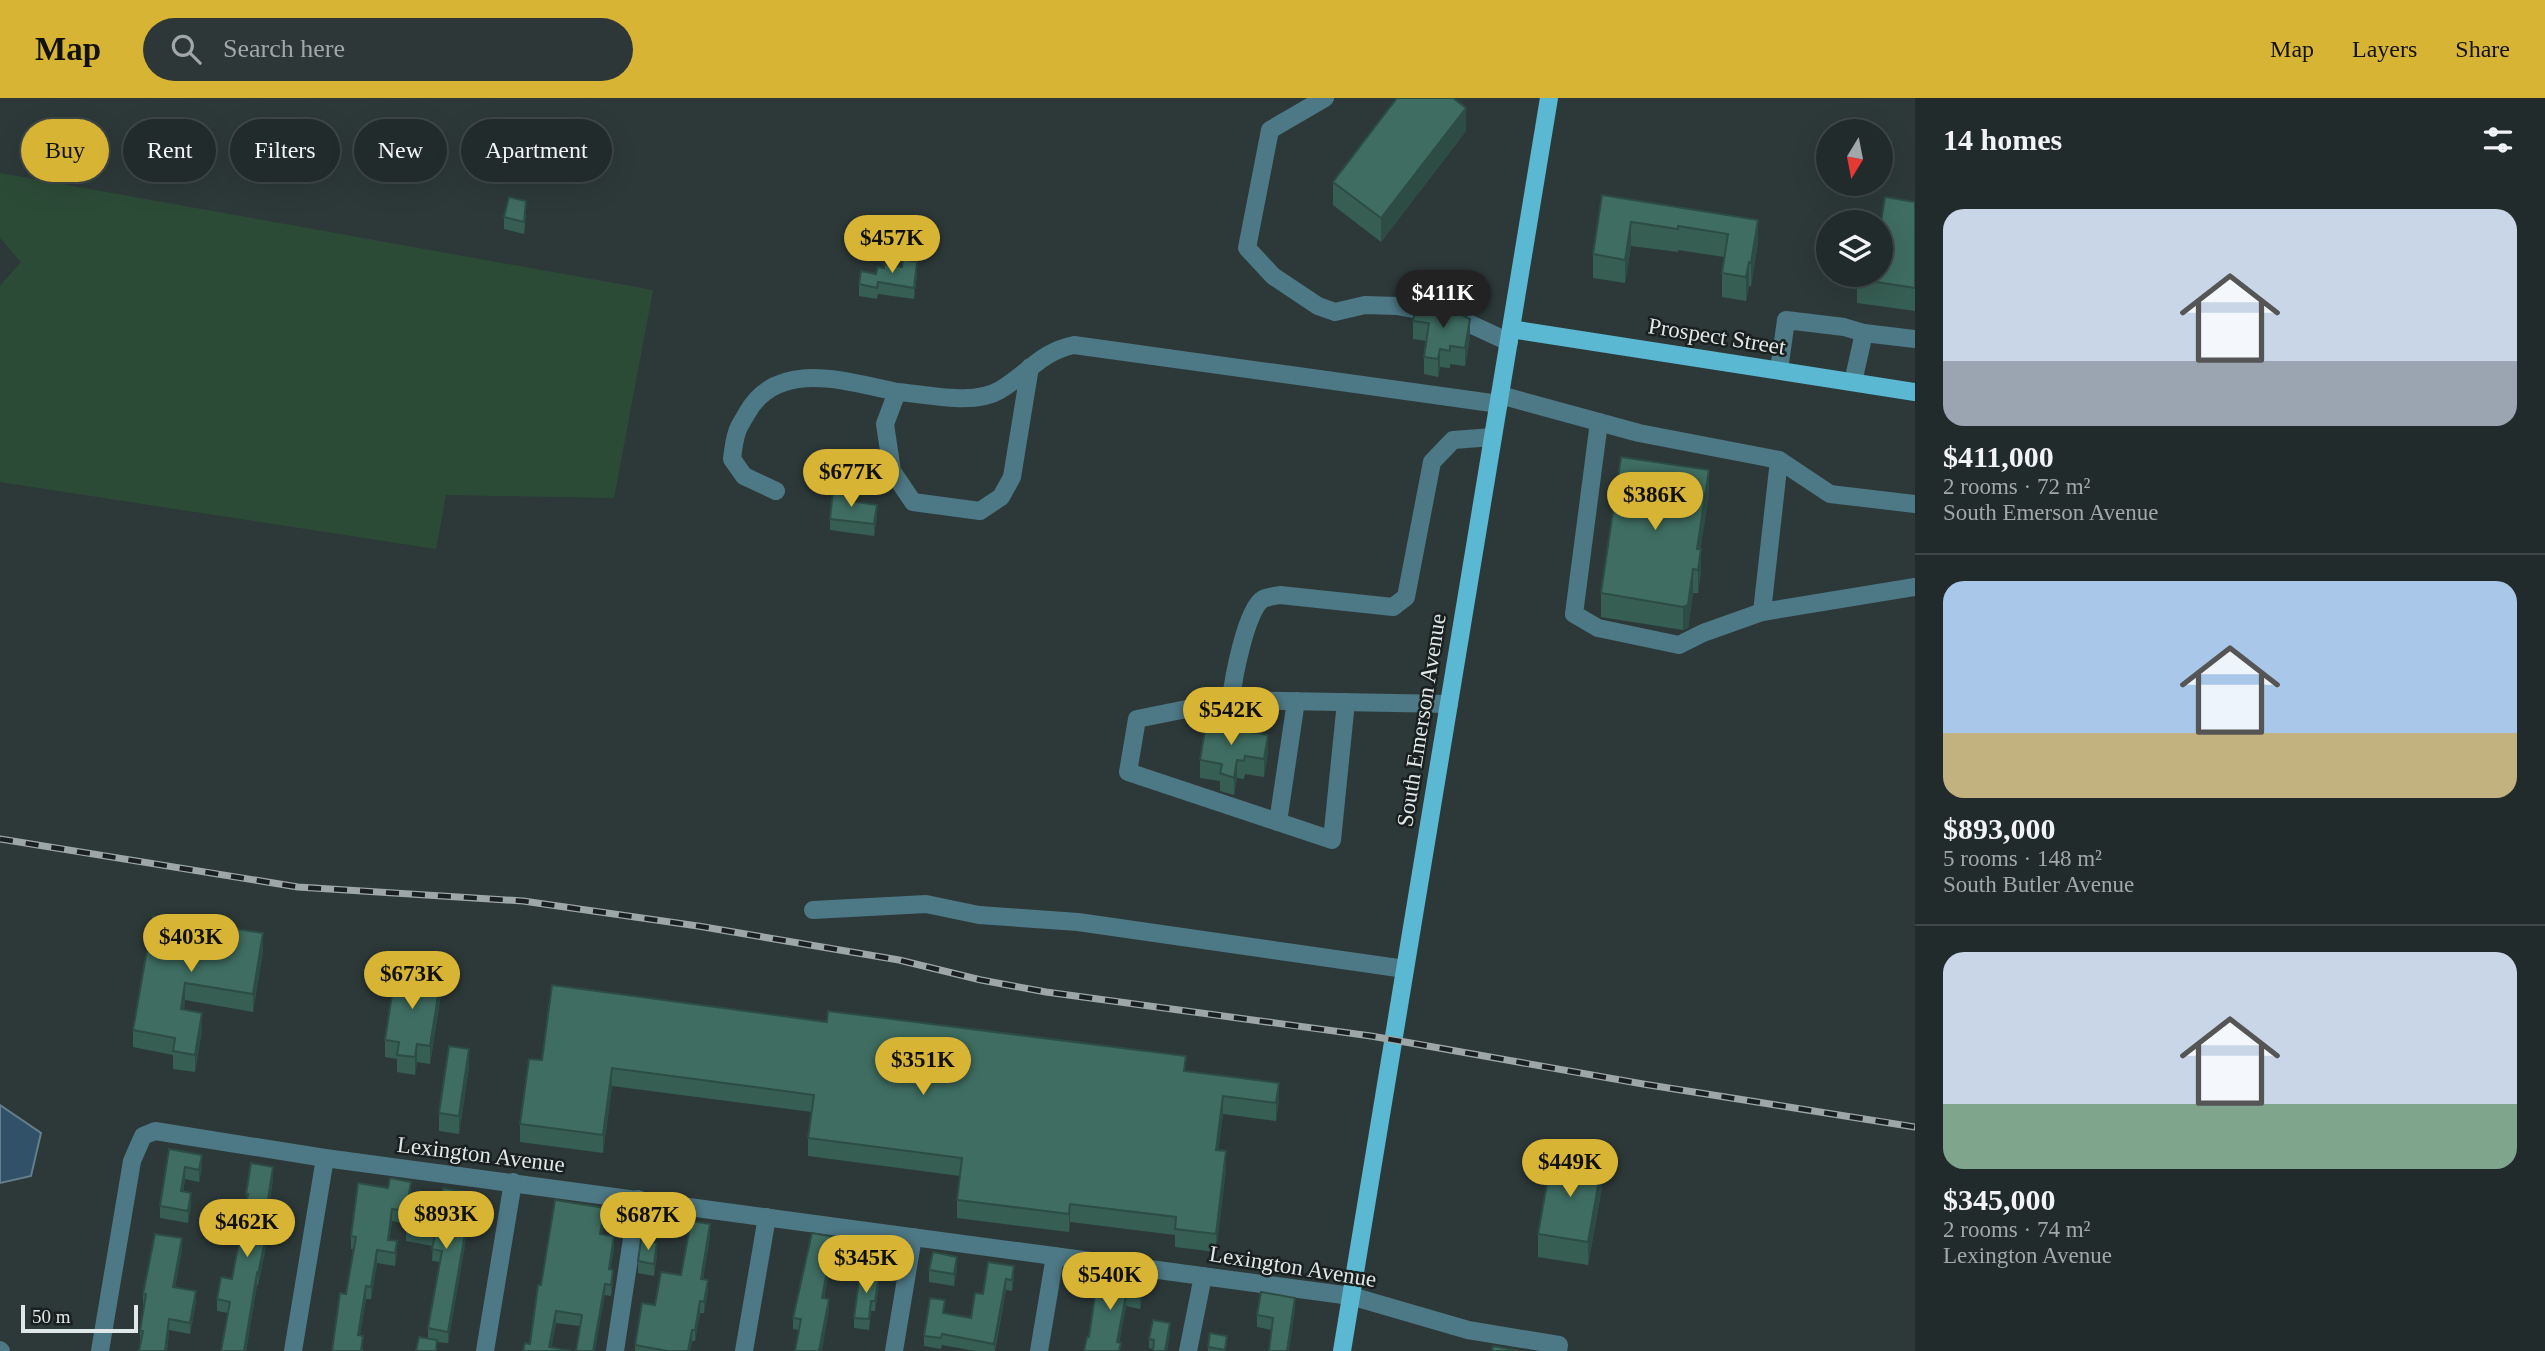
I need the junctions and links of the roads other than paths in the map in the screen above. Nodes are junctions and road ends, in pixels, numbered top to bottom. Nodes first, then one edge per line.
1 (1325, 98) edge
2 (1549, 98) edge
3 (1864, 332) junction
4 (1510, 335) junction
5 (1915, 339) edge
6 (1030, 367) junction
7 (1779, 370) junction
8 (1853, 382) junction
9 (897, 392) junction
10 (1915, 392) edge
11 (1499, 399) junction
12 (1599, 422) junction
13 (1493, 437) junction
14 (1779, 460) junction
15 (776, 491) dead end
16 (1915, 504) edge
17 (1915, 587) edge
18 (1762, 612) junction
19 (1231, 699) junction
20 (1296, 701) junction
21 (1346, 702) junction
22 (1449, 704) junction
23 (1278, 822) junction
24 (813, 910) dead end
25 (1405, 969) junction
26 (325, 1158) junction
27 (513, 1182) junction
28 (638, 1199) junction
29 (767, 1217) junction
30 (913, 1237) junction
31 (1055, 1256) junction
32 (1203, 1276) junction
33 (1351, 1296) junction
34 (1558, 1348) edge
35 (100, 1351) edge
36 (293, 1351) edge
37 (485, 1351) edge
38 (615, 1351) edge
39 (744, 1351) edge
40 (894, 1351) edge
41 (1039, 1351) edge
42 (1188, 1351) edge
43 (1342, 1351) edge

1 - 4 street
2 - 4 main road, South Emerson Avenue
3 - 5 street
3 - 7 street
3 - 8 street
4 - 7 main road, Prospect Street
4 - 11 main road, South Emerson Avenue
6 - 9 street
6 - 9 street
6 - 11 street
7 - 8 main road, Prospect Street
8 - 10 main road, Prospect Street
9 - 15 street
11 - 12 street
11 - 13 main road, South Emerson Avenue
12 - 14 street
12 - 18 street
13 - 19 street
13 - 22 main road, South Emerson Avenue
14 - 16 street
14 - 18 street
17 - 18 street
19 - 20 street
19 - 23 street
20 - 21 street
20 - 23 street
21 - 22 street
21 - 23 street
22 - 25 main road, South Emerson Avenue
24 - 25 street
25 - 33 main road, South Emerson Avenue
26 - 27 street, Lexington Avenue
26 - 35 street, Lexington Avenue
26 - 36 street
27 - 28 street, Lexington Avenue
27 - 37 street
28 - 29 street, Lexington Avenue
28 - 38 street
29 - 30 street, Lexington Avenue
29 - 39 street
30 - 31 street, Lexington Avenue
30 - 40 street
31 - 32 street, Lexington Avenue
31 - 41 street
32 - 33 street, Lexington Avenue
32 - 42 street
33 - 34 street, Lexington Avenue
33 - 43 main road, South Emerson Avenue

